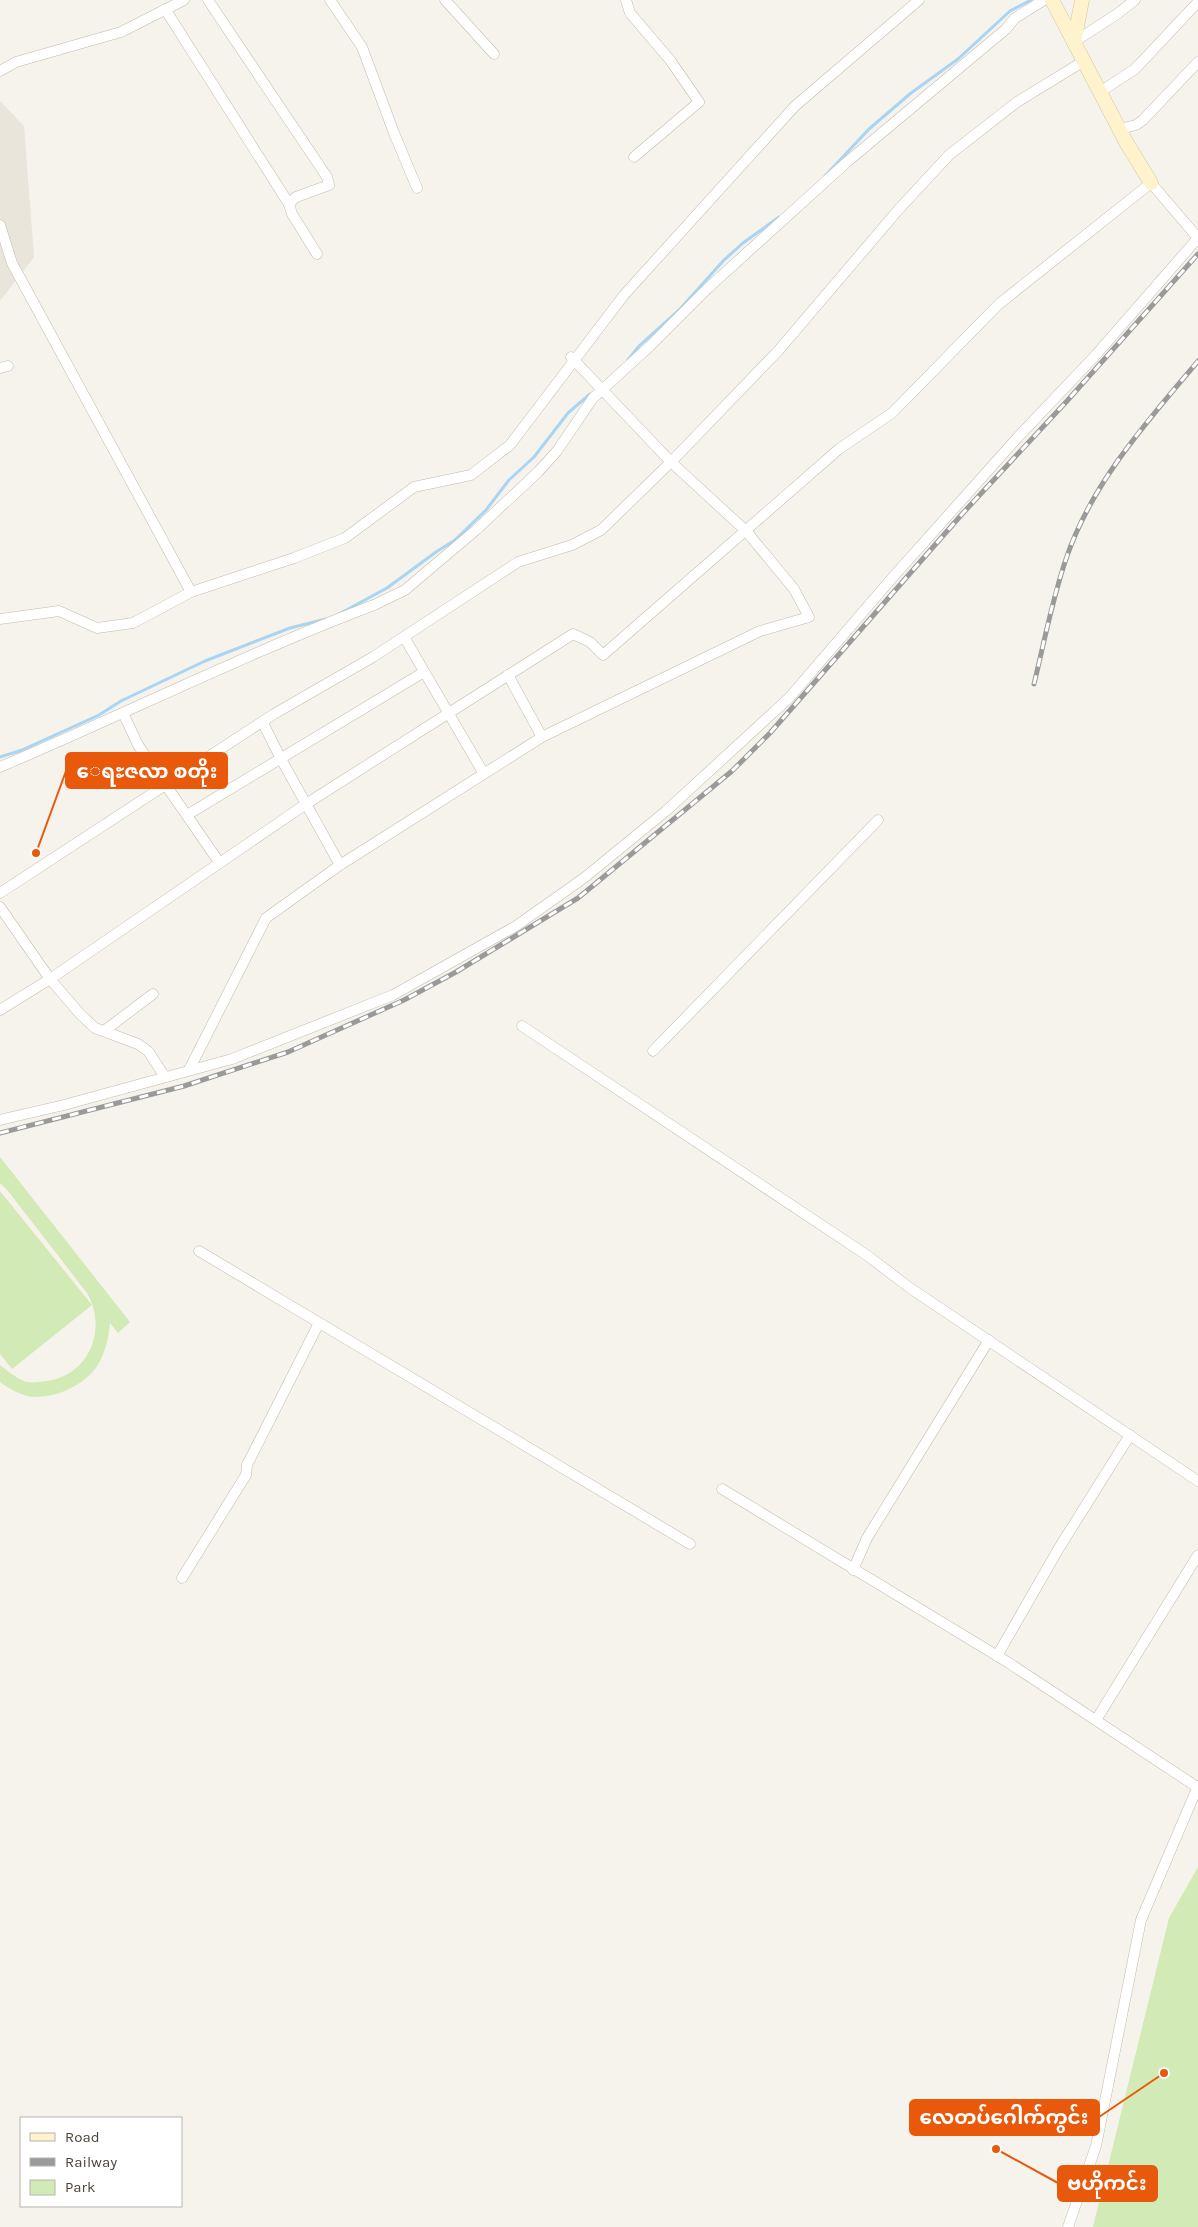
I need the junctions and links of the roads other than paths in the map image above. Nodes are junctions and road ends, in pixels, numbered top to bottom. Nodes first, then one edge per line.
1 (184, 0) edge
2 (208, 0) edge
3 (330, 0) edge
4 (444, 0) edge
5 (626, 0) edge
6 (918, 0) edge
7 (1044, 0) edge
8 (1052, 0) edge
9 (1082, 0) edge
10 (1135, 0) edge
11 (1198, 2) edge
12 (165, 9) junction
13 (1074, 42) junction
14 (494, 54) dead end
15 (1084, 60) junction
16 (1198, 62) edge
17 (0, 71) edge
18 (1100, 92) junction
19 (1120, 128) junction
20 (634, 157) dead end
21 (1151, 183) junction
22 (417, 188) dead end
23 (290, 204) junction
24 (0, 225) edge
25 (1198, 238) edge
26 (317, 254) dead end
27 (573, 358) junction
28 (602, 390) junction
29 (671, 462) junction
30 (746, 531) junction
31 (191, 592) junction
32 (0, 619) edge
33 (404, 637) junction
34 (424, 672) junction
35 (508, 675) junction
36 (123, 713) junction
37 (448, 714) junction
38 (264, 723) junction
39 (542, 737) junction
40 (281, 759) junction
41 (0, 767) edge
42 (484, 774) junction
43 (166, 784) junction
44 (306, 804) junction
45 (187, 815) junction
46 (878, 820) dead end
47 (219, 862) junction
48 (340, 865) junction
49 (0, 894) edge
50 (0, 907) edge
51 (50, 979) junction
52 (153, 994) dead end
53 (0, 1010) edge
54 (522, 1026) dead end
55 (104, 1031) junction
56 (653, 1051) dead end
57 (189, 1070) junction
58 (166, 1077) junction
59 (0, 1120) edge
60 (199, 1251) dead end
61 (319, 1322) junction
62 (989, 1340) junction
63 (1130, 1435) junction
64 (1198, 1481) edge
65 (722, 1489) dead end
66 (690, 1544) dead end
67 (1198, 1555) edge
68 (853, 1570) junction
69 (182, 1578) dead end
70 (997, 1656) junction
71 (1096, 1720) junction
72 (1198, 1786) edge
73 (1068, 2227) edge

1 - 12 street
2 - 23 street
3 - 22 street
4 - 14 street
5 - 20 street
6 - 27 street
7 - 28 street
8 - 13 street
9 - 13 street
10 - 13 street
11 - 18 street
12 - 17 street
12 - 23 street
13 - 15 street
15 - 18 street
15 - 29 street
16 - 19 street
18 - 19 street
19 - 21 street
21 - 25 street
21 - 30 street
23 - 26 street
24 - 31 street
25 - 57 street
27 - 28 street
27 - 31 street
28 - 29 street
28 - 36 street
29 - 30 street
29 - 33 street
30 - 35 street
30 - 39 street
31 - 32 street
33 - 34 street
33 - 38 street
34 - 37 street
34 - 40 street
35 - 37 street
35 - 39 street
36 - 41 street
36 - 43 street
37 - 42 street
37 - 44 street
38 - 40 street
38 - 43 street
39 - 42 street
40 - 44 street
40 - 45 street
42 - 48 street
43 - 45 street
43 - 49 street
44 - 47 street
44 - 48 street
45 - 47 street
46 - 56 street
47 - 51 street
48 - 57 street
50 - 51 street
51 - 53 street
51 - 55 street
52 - 55 street
54 - 62 street
55 - 58 street
57 - 58 street
58 - 59 street
60 - 61 street
61 - 66 street
61 - 69 street
62 - 63 street
62 - 68 street
63 - 64 street
63 - 70 street
65 - 68 street
67 - 71 street
68 - 70 street
70 - 71 street
71 - 72 street
72 - 73 street

